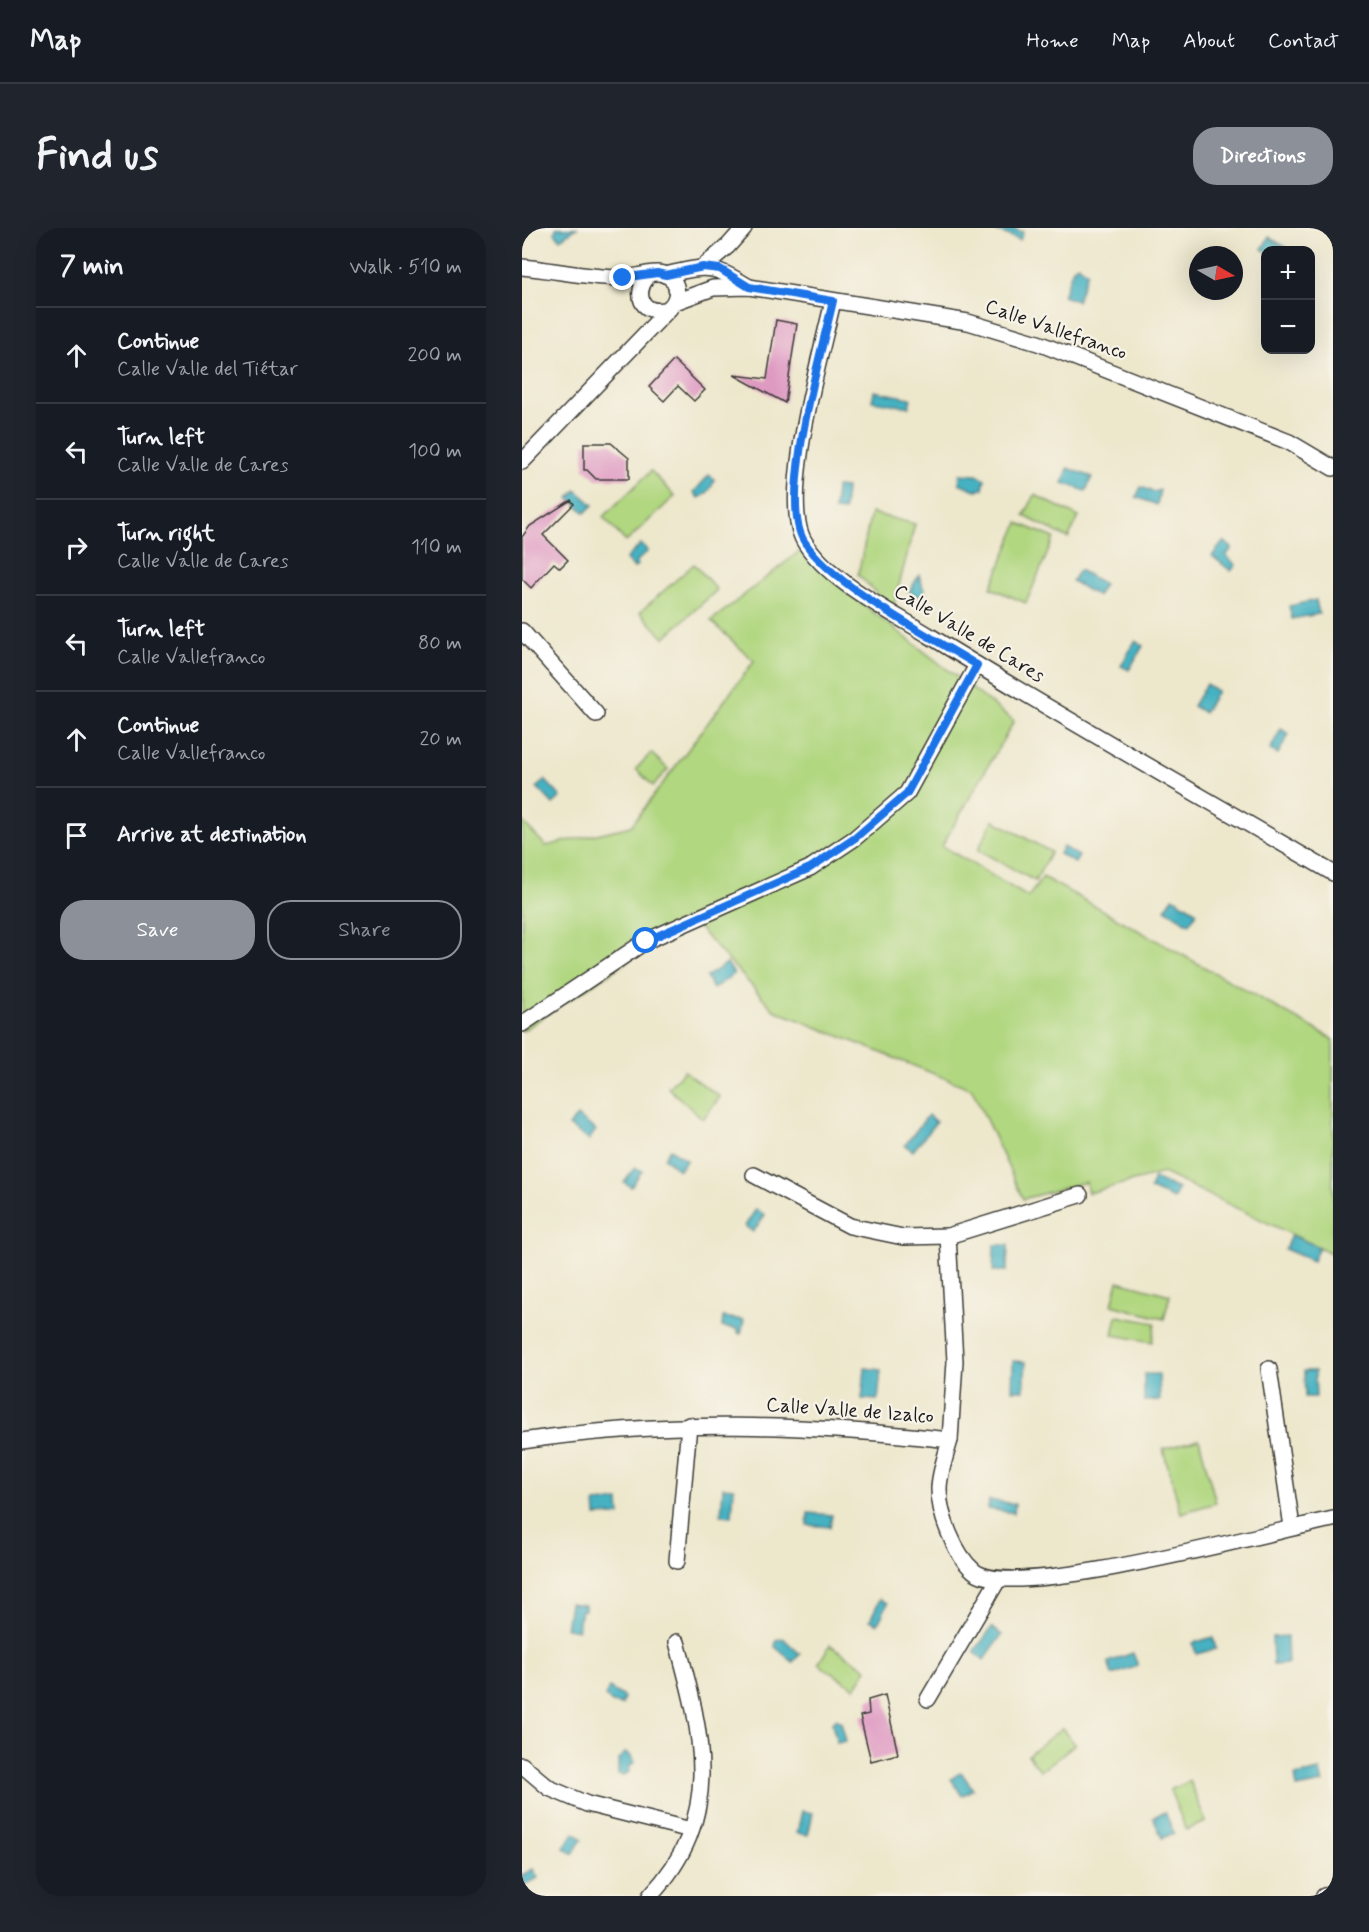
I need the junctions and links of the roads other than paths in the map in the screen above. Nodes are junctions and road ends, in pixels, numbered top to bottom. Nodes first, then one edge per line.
1 (744, 228) edge
2 (728, 246) junction
3 (522, 267) edge
4 (703, 267) junction
5 (720, 269) junction
6 (648, 275) junction
7 (666, 275) junction
8 (749, 287) junction
9 (713, 288) junction
10 (833, 301) junction
11 (674, 304) junction
12 (643, 306) junction
13 (635, 343) junction
14 (522, 462) edge
15 (1333, 468) edge
16 (522, 630) edge
17 (977, 665) junction
18 (596, 714) dead end
19 (1333, 873) edge
20 (522, 1024) edge
21 (754, 1175) dead end
22 (1080, 1195) dead end
23 (948, 1236) junction
24 (1269, 1369) dead end
25 (689, 1425) junction
26 (950, 1440) junction
27 (522, 1441) edge
28 (1333, 1520) edge
29 (1292, 1527) junction
30 (677, 1561) dead end
31 (998, 1580) junction
32 (677, 1642) dead end
33 (928, 1699) dead end
34 (522, 1765) edge
35 (691, 1830) junction
36 (1333, 1894) edge
37 (650, 1896) edge
38 (1324, 1896) edge

1 - 2 street
2 - 4 street
2 - 5 street
3 - 6 street
4 - 5 street, Calle Vallefranco
4 - 7 street, Calle Vallefranco
5 - 8 street, Calle Vallefranco
5 - 9 street
6 - 7 street
6 - 12 street
7 - 11 street
8 - 9 street, Calle Vallefranco
8 - 10 street, Calle Vallefranco
9 - 11 street, Calle Vallefranco
10 - 15 street, Calle Vallefranco
10 - 17 street, Calle Valle de Cares
11 - 12 street
11 - 13 street
12 - 13 street
13 - 14 street
16 - 18 street
17 - 19 street, Calle Valle de Cares
17 - 20 street
21 - 23 street
22 - 23 street
23 - 26 street
24 - 29 street
25 - 26 street, Calle Valle de Izalco
25 - 27 street, Calle Valle de Izalco
25 - 30 street
26 - 31 street, Calle Valle de Izalco
28 - 29 street, Calle Valle de Izalco
29 - 31 street, Calle Valle de Izalco
31 - 33 street
32 - 35 street
34 - 35 street
35 - 37 street
36 - 38 street

